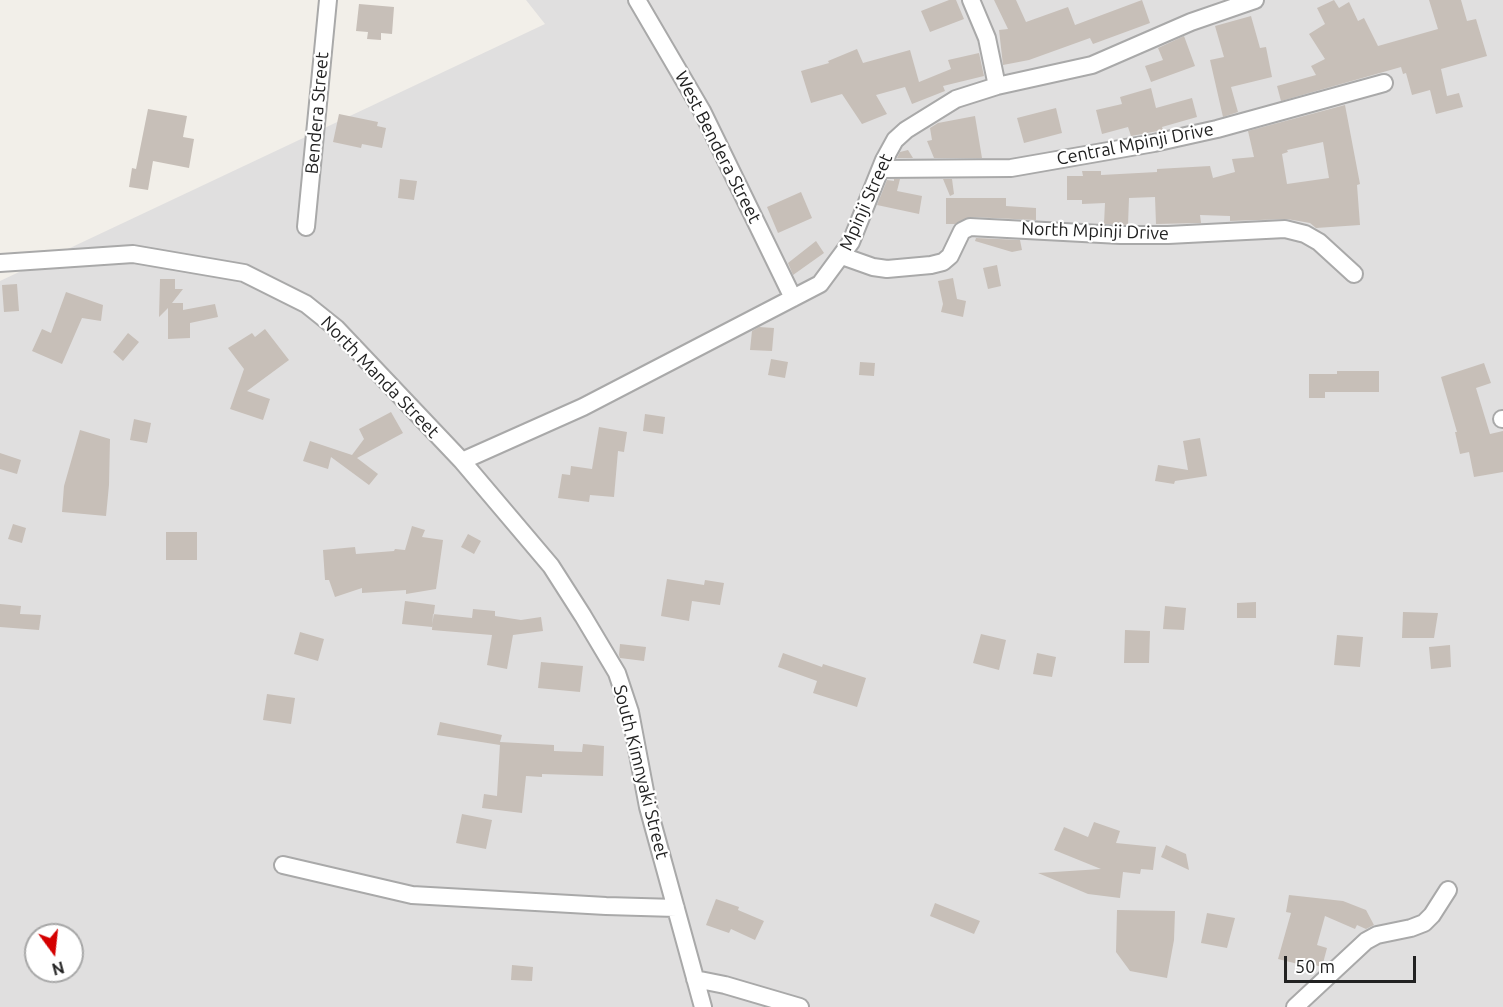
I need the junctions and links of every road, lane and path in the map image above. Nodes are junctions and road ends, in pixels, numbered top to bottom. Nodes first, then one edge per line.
1 (328, 0) edge
2 (637, 0) edge
3 (971, 0) edge
4 (1255, 0) edge
5 (1384, 83) dead end
6 (997, 86) junction
7 (881, 169) junction
8 (306, 227) dead end
9 (842, 256) junction
10 (0, 263) edge
11 (1354, 274) dead end
12 (793, 297) junction
13 (447, 445) joint
14 (462, 461) junction
15 (283, 865) dead end
16 (1448, 890) dead end
17 (676, 908) junction
18 (695, 979) junction
19 (703, 1007) edge
20 (800, 1007) edge
21 (1295, 1007) edge

1 - 8 street, Bendera Street
2 - 12 street, West Bendera Street
3 - 6 street
4 - 6 street, Mpinji Street
5 - 7 street, Central Mpinji Drive
6 - 7 street, Mpinji Street
7 - 9 street, Mpinji Street
9 - 11 street, North Mpinji Drive
9 - 12 street, Mpinji Street
10 - 13 street, North Manda Street
12 - 14 street, Mpinji Street
13 - 14 street, South Kimnyaki Street
14 - 17 street, South Kimnyaki Street
15 - 17 street
16 - 21 street
17 - 18 street, South Kimnyaki Street
18 - 19 street, South Kimnyaki Street
18 - 20 street

